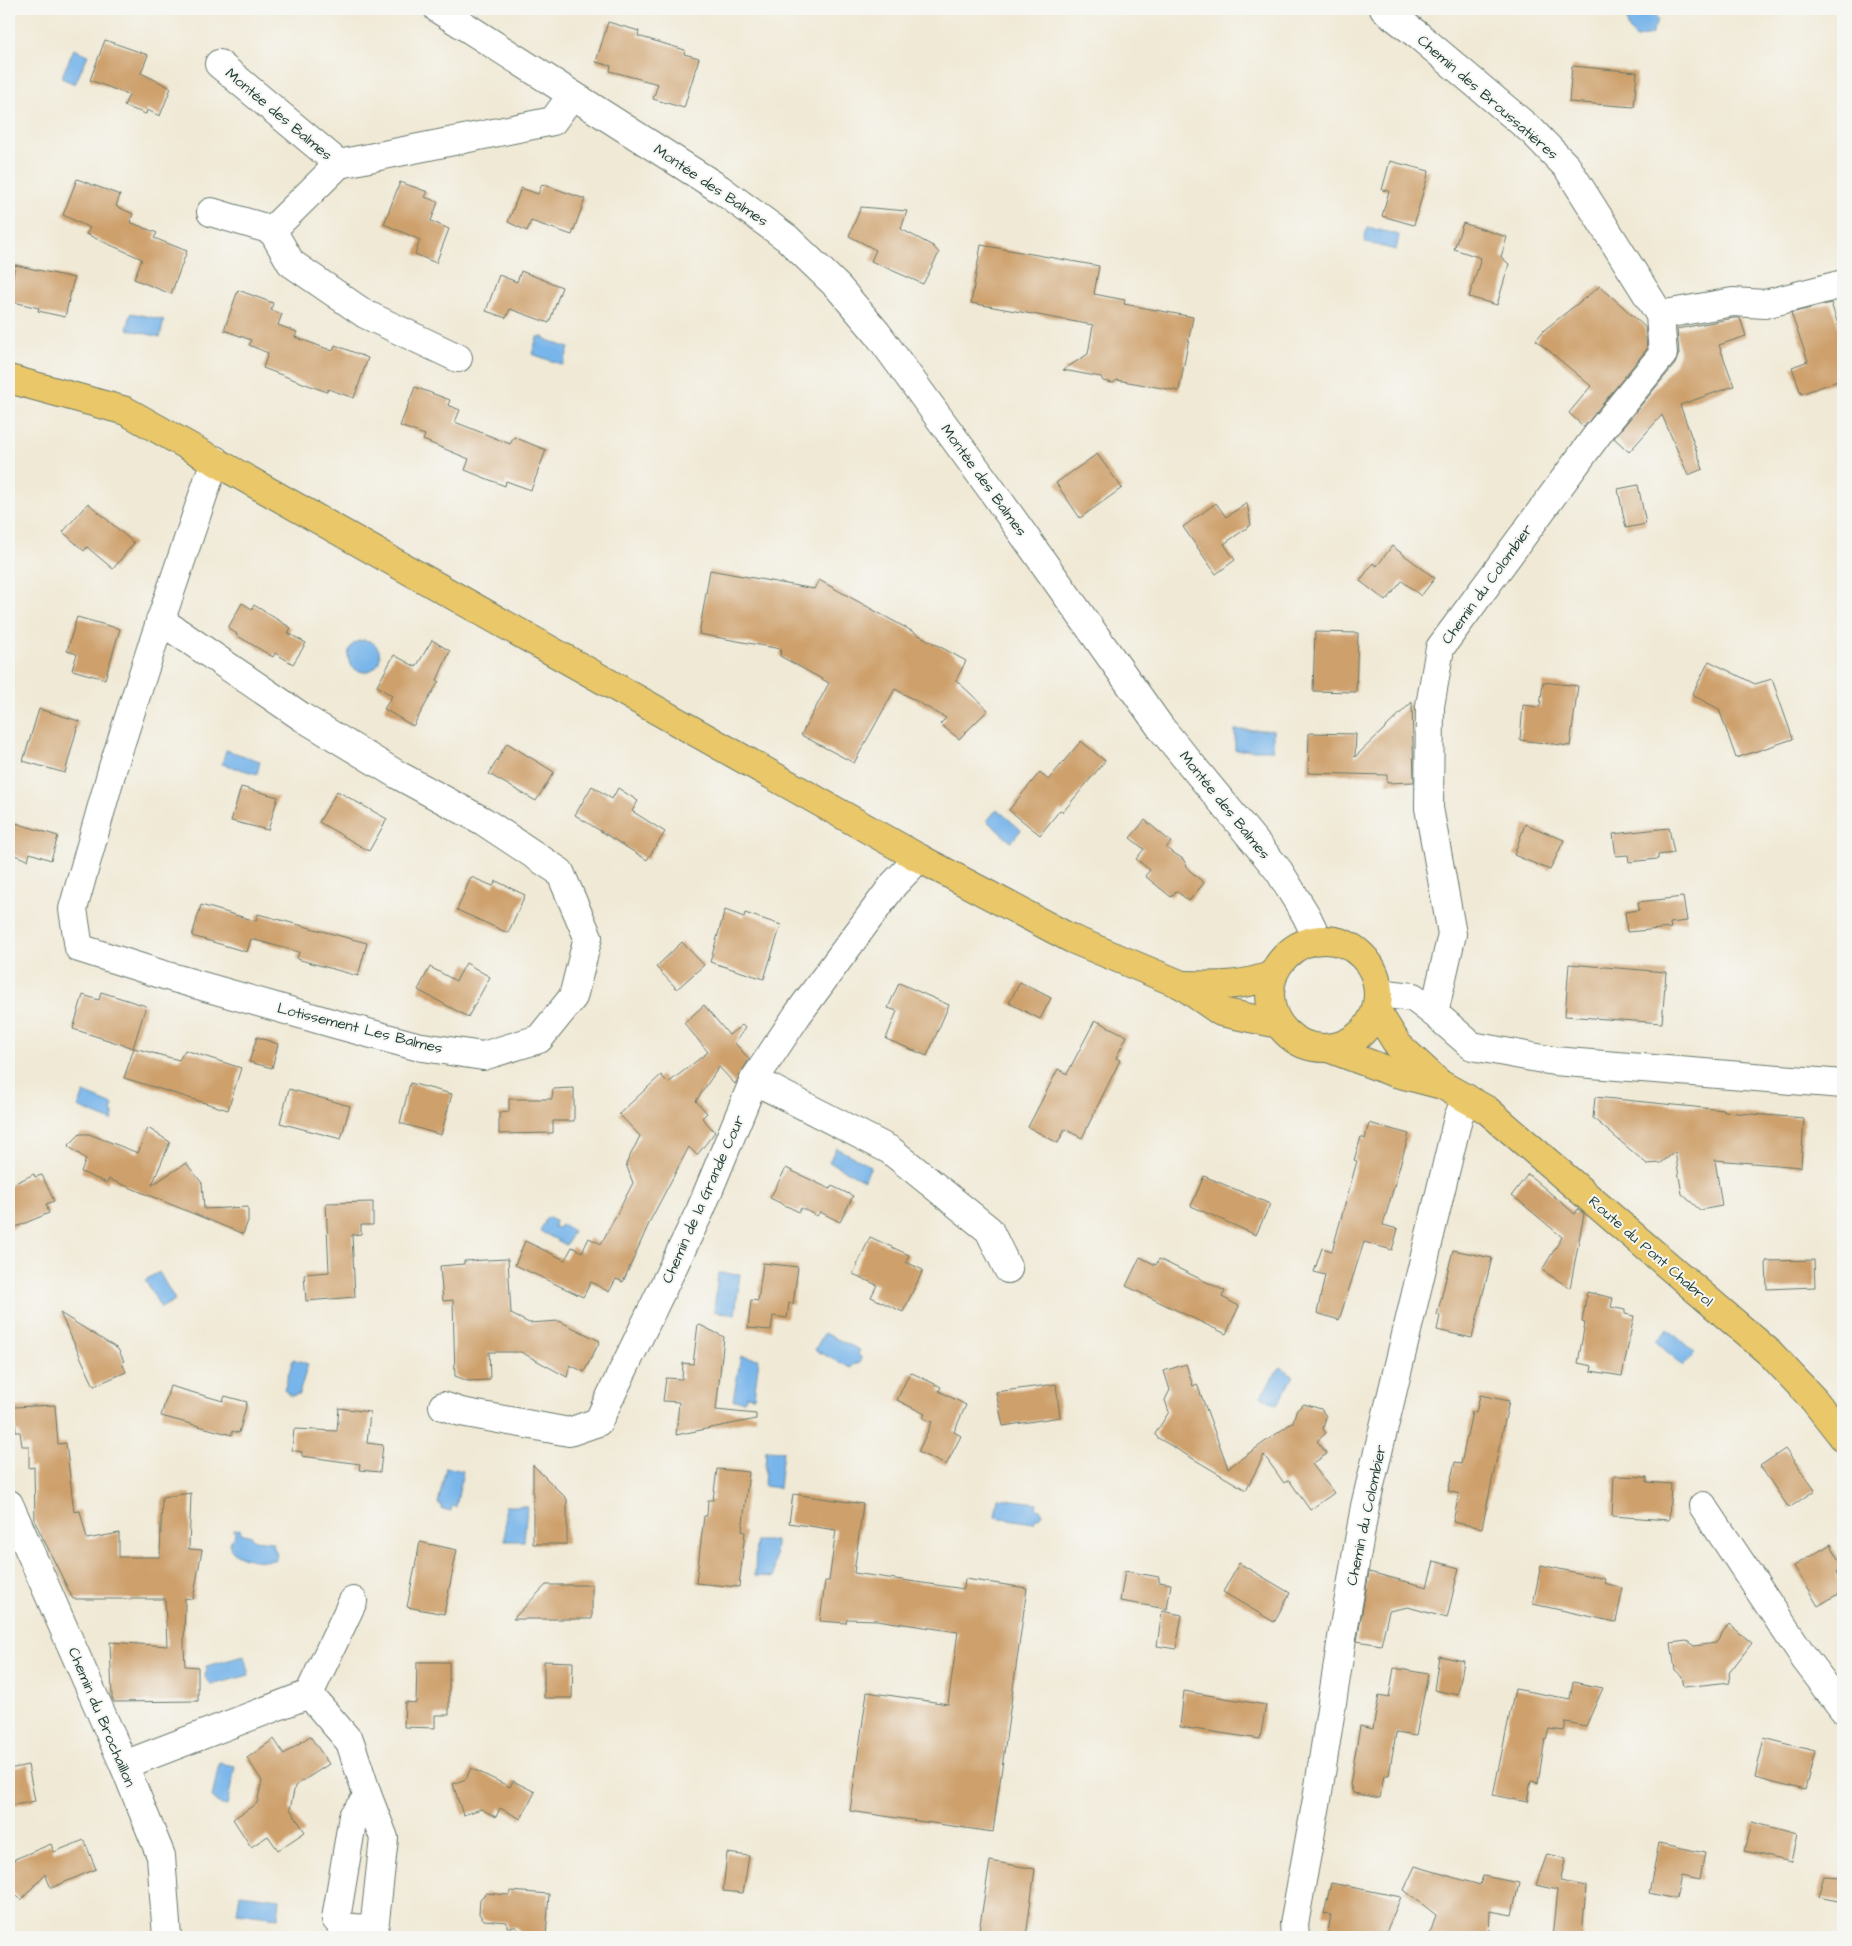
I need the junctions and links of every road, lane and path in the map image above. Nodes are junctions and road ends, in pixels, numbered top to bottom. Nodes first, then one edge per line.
1 (438, 9) edge
2 (1384, 9) edge
3 (219, 64) dead end
4 (572, 95) junction
5 (339, 164) junction
6 (210, 212) dead end
7 (272, 230) junction
8 (1843, 284) edge
9 (1660, 315) junction
10 (458, 358) dead end
11 (9, 379) edge
12 (215, 460) junction
13 (160, 620) junction
14 (919, 858) junction
15 (1318, 940) junction
16 (1274, 975) junction
17 (1182, 985) junction
18 (1377, 1002) junction
19 (1434, 1013) junction
20 (1279, 1024) junction
21 (1328, 1048) junction
22 (754, 1080) junction
23 (1843, 1084) edge
24 (1442, 1085) junction
25 (1466, 1098) junction
26 (1008, 1269) dead end
27 (443, 1406) dead end
28 (1843, 1437) edge
29 (9, 1504) edge
30 (1703, 1506) dead end
31 (353, 1601) dead end
32 (309, 1694) junction
33 (1843, 1709) edge
34 (124, 1765) junction
35 (368, 1797) dead end
36 (167, 1937) edge
37 (1295, 1937) edge

1 - 4 street, Montée des Balmes
2 - 9 street, Chemin des Broussatiéres
3 - 5 street, Montée des Balmes
4 - 5 street, Montée des Balmes
4 - 15 street, Montée des Balmes
5 - 7 street, Montée des Balmes
6 - 7 street
7 - 10 street
8 - 9 street
9 - 19 street, Chemin du Colombier
11 - 12 main road
12 - 13 street, Lotissement Les Balmes
12 - 14 main road
13 - 13 street, Lotissement Les Balmes
14 - 17 main road
14 - 22 street, Chemin de la Grande Cour
15 - 16 main road
15 - 18 main road
16 - 17 main road
16 - 20 main road
17 - 20 main road
18 - 19 street
18 - 21 main road
18 - 24 main road, Route du Pont Chabrol
19 - 23 street
20 - 21 main road
21 - 24 main road, Route du Pont Chabrol
22 - 26 street
22 - 27 street, Chemin de la Grande Cour
24 - 25 main road, Route du Pont Chabrol
25 - 28 main road, Route du Pont Chabrol
25 - 37 street, Chemin du Colombier
29 - 34 street, Chemin du Brochaillon
30 - 33 street
31 - 32 street
32 - 34 street
32 - 35 street
34 - 36 street, Chemin du Brochaillon

